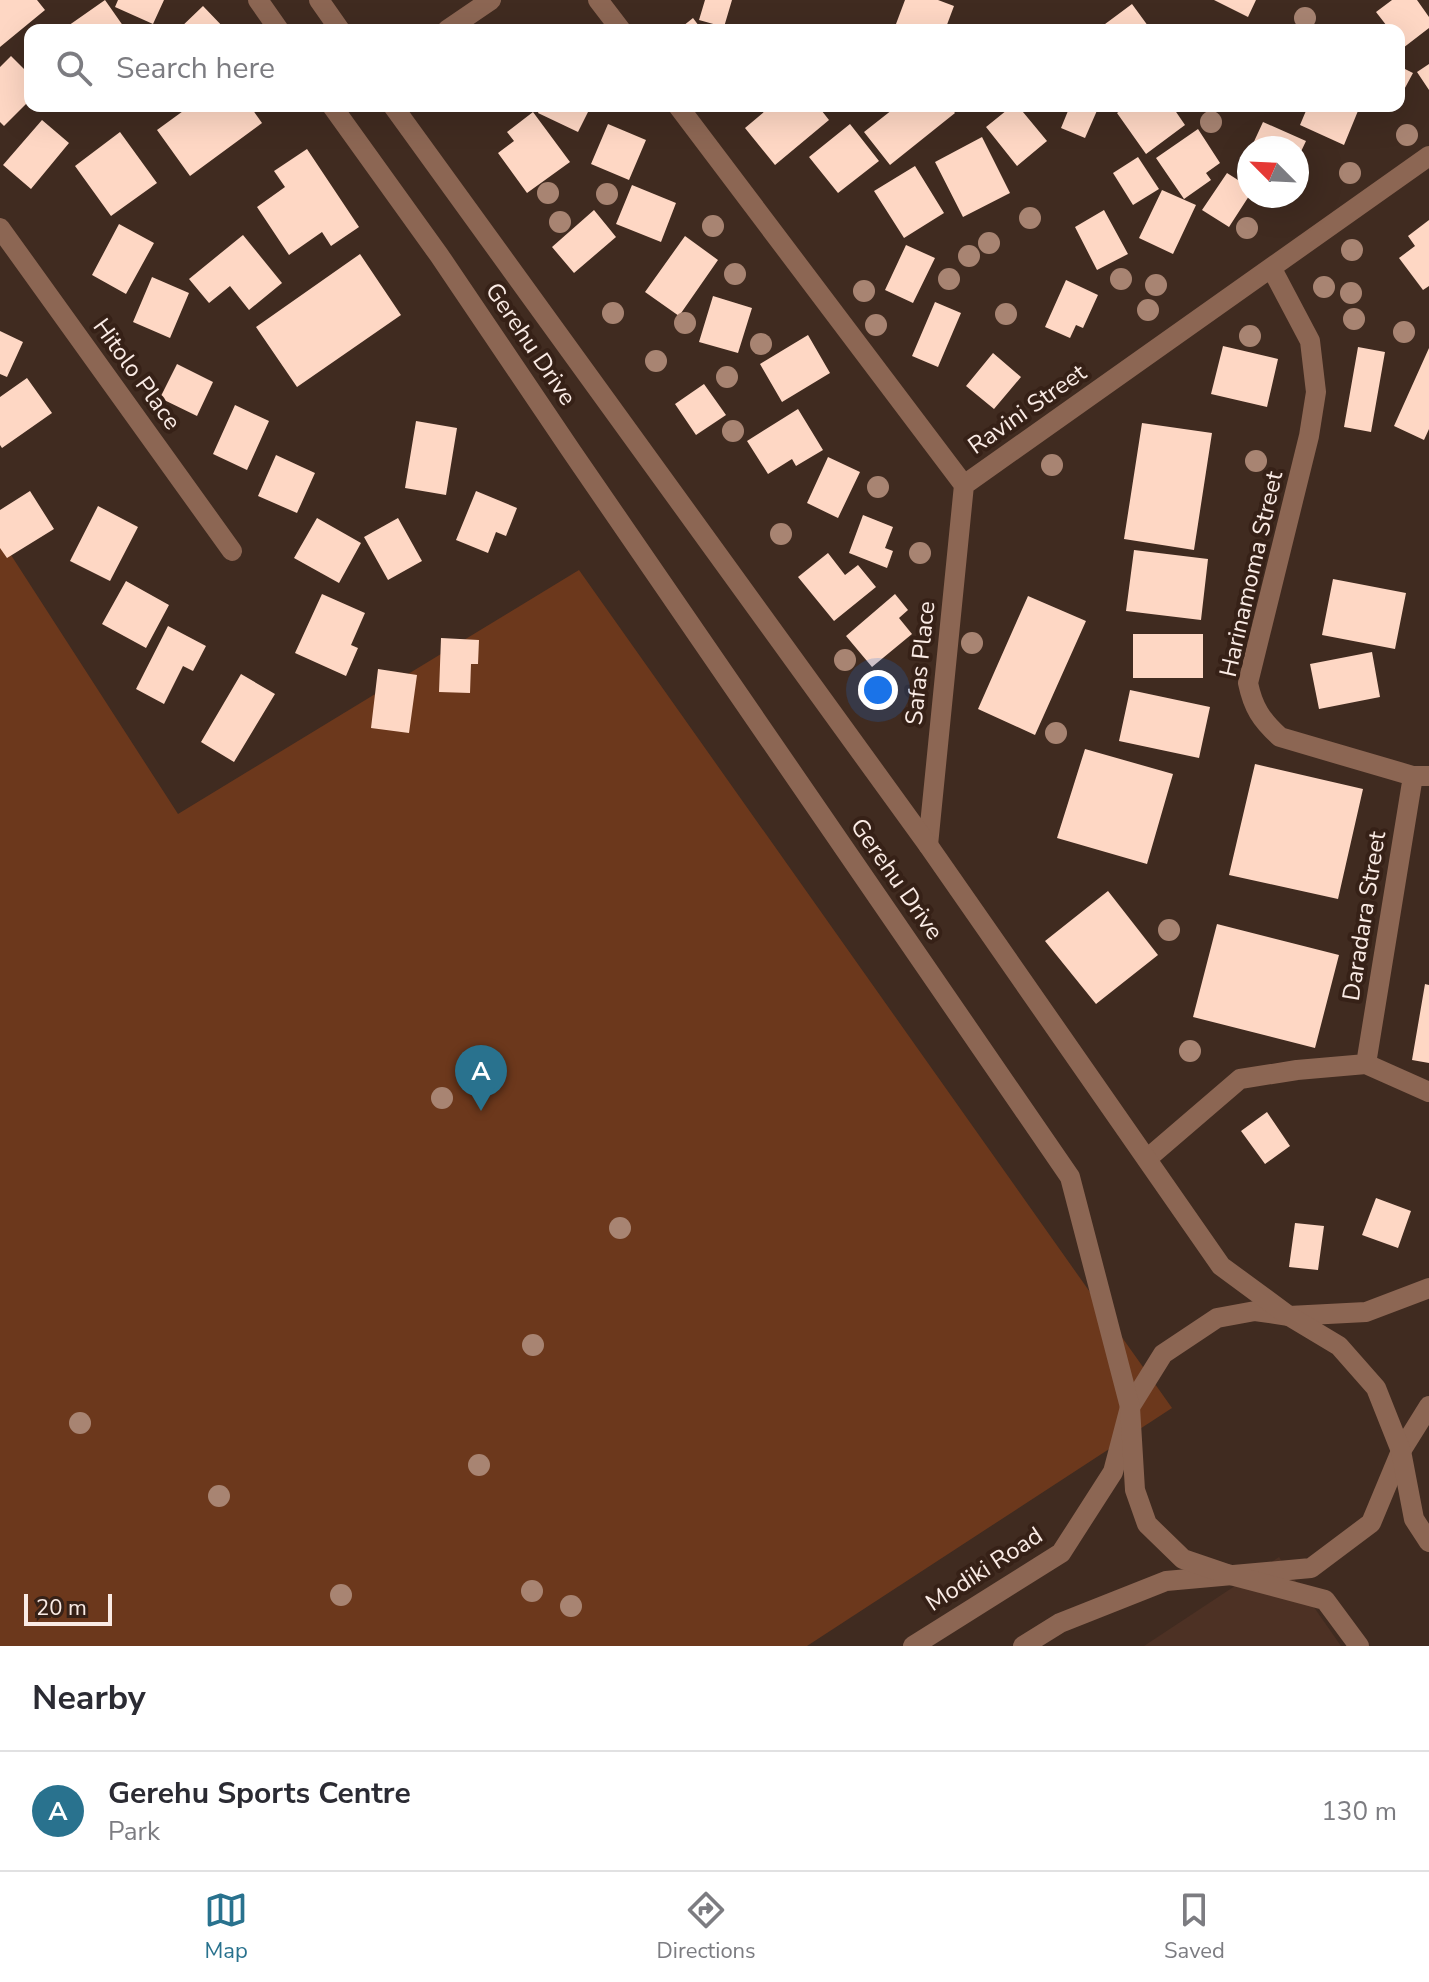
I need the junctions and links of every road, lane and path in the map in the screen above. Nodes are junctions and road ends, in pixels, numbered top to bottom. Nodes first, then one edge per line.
1 (258, 0) edge
2 (319, 0) edge
3 (491, 0) edge
4 (598, 0) edge
5 (275, 24) edge
6 (336, 24) edge
7 (456, 24) edge
8 (616, 24) edge
9 (336, 112) edge
10 (397, 112) edge
11 (683, 112) edge
12 (1429, 156) edge
13 (0, 228) edge
14 (1272, 269) junction
15 (964, 485) junction
16 (232, 551) dead end
17 (1421, 776) edge
18 (928, 845) junction
19 (1366, 1064) junction
20 (1429, 1092) edge
21 (1148, 1158) junction
22 (1429, 1288) edge
23 (1289, 1316) junction
24 (1429, 1406) edge
25 (1130, 1407) junction
26 (1401, 1451) junction
27 (1429, 1542) edge
28 (1227, 1574) junction
29 (913, 1646) edge
30 (1023, 1646) edge
31 (1359, 1646) edge

1 - 5 street
2 - 6 street
3 - 7 street
4 - 8 street
9 - 25 street, Gerehu Drive
10 - 18 street, Gerehu Drive
11 - 15 street, Ravini Street
12 - 14 street, Ravini Street
13 - 16 street, Hitolo Place
14 - 15 street, Ravini Street
14 - 17 street, Harinamoma Street
15 - 18 street, Safas Place
17 - 19 street, Daradara Street
18 - 21 street, Gerehu Drive
19 - 20 street
19 - 21 street
21 - 23 street, Gerehu Drive
22 - 23 street, Modiki Road
23 - 25 street, Modiki Road
23 - 26 street, Gerehu Drive
24 - 26 street
25 - 28 street, Gerehu Drive
25 - 29 street, Modiki Road
26 - 27 street, Gerehu Drive
26 - 28 street
28 - 30 street
28 - 31 street, Gerehu Drive

